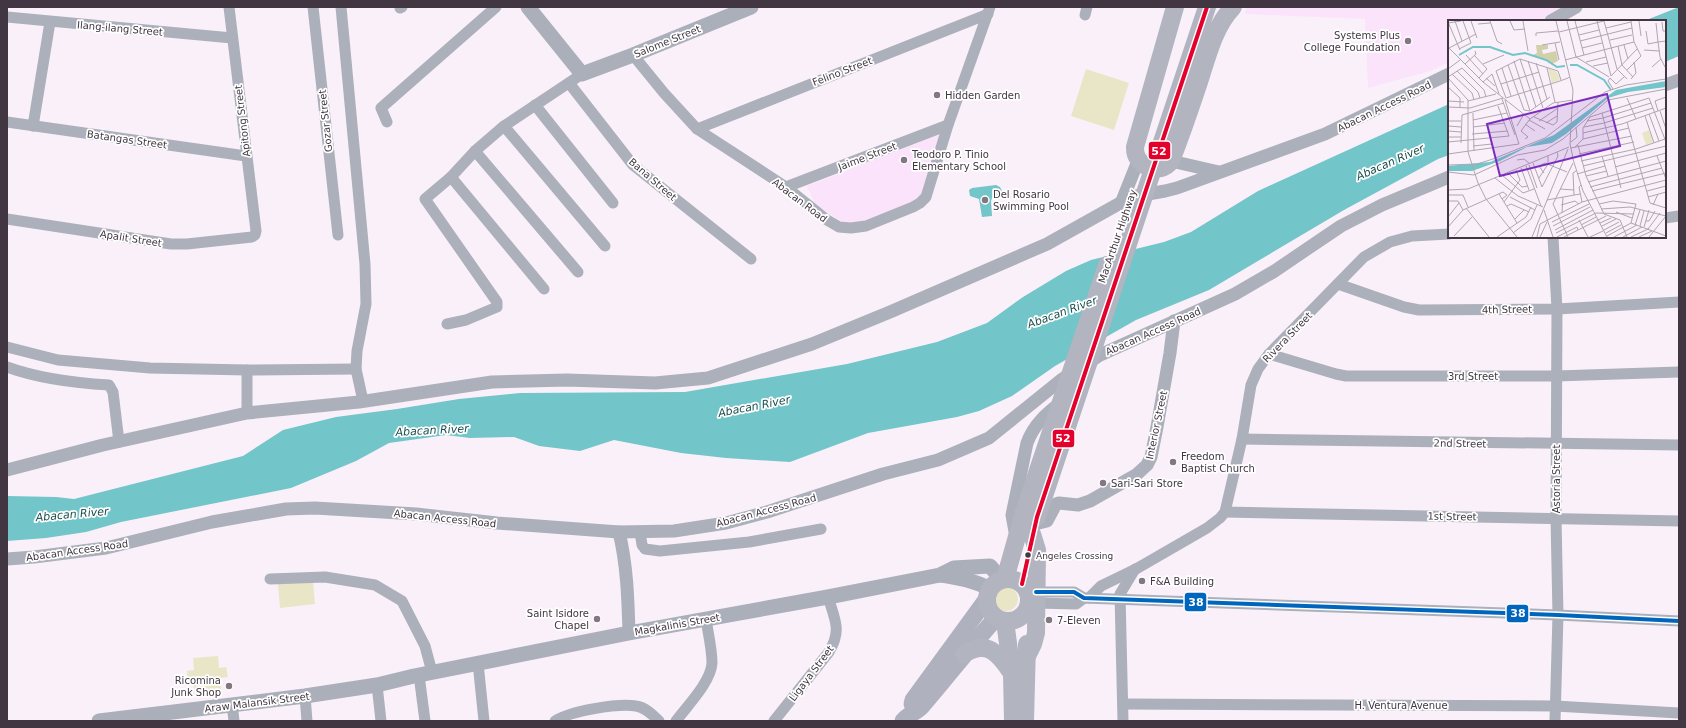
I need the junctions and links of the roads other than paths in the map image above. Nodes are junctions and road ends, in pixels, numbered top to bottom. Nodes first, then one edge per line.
1 (229, 7) edge
2 (313, 7) edge
3 (341, 7) edge
4 (496, 7) edge
5 (528, 7) edge
6 (751, 7) edge
7 (1175, 7) edge
8 (1194, 7) edge
9 (1207, 7) edge
10 (1233, 7) edge
11 (1576, 7) edge
12 (989, 11) edge
13 (7, 18) edge
14 (1553, 20) edge
15 (50, 22) junction
16 (232, 38) junction
17 (633, 55) junction
18 (582, 74) junction
19 (1448, 74) edge
20 (1679, 80) edge
21 (569, 83) junction
22 (1666, 85) edge
23 (535, 105) junction
24 (7, 122) edge
25 (387, 122) dead end
26 (948, 125) junction
27 (33, 126) junction
28 (504, 126) junction
29 (697, 129) junction
30 (475, 151) junction
31 (246, 156) junction
32 (1138, 161) junction
33 (1171, 161) junction
34 (1219, 172) junction
35 (451, 177) junction
36 (1448, 177) edge
37 (786, 187) junction
38 (1122, 201) junction
39 (613, 203) dead end
40 (1679, 216) edge
41 (1666, 218) edge
42 (7, 219) edge
43 (1448, 234) edge
44 (255, 235) joint
45 (338, 235) dead end
46 (1553, 238) edge
47 (605, 246) dead end
48 (751, 259) dead end
49 (578, 272) dead end
50 (1338, 284) junction
51 (544, 289) dead end
52 (1679, 302) edge
53 (1557, 309) junction
54 (1174, 321) junction
55 (447, 324) dead end
56 (7, 347) edge
57 (1269, 354) junction
58 (1100, 355) junction
59 (7, 367) edge
60 (356, 369) junction
61 (247, 370) junction
62 (1679, 372) edge
63 (1556, 376) junction
64 (1061, 380) junction
65 (1066, 397) junction
66 (363, 401) junction
67 (247, 413) junction
68 (1242, 439) junction
69 (119, 442) junction
70 (1556, 444) junction
71 (1679, 445) edge
72 (7, 470) edge
73 (1225, 512) junction
74 (1556, 518) junction
75 (1679, 521) edge
76 (1029, 525) junction
77 (821, 529) dead end
78 (619, 532) junction
79 (640, 532) junction
80 (7, 558) edge
81 (1136, 569) junction
82 (940, 575) junction
83 (270, 579) dead end
84 (1013, 592) junction
85 (828, 597) junction
86 (1086, 598) junction
87 (1120, 599) junction
88 (1558, 615) junction
89 (706, 619) junction
90 (1000, 620) junction
91 (1679, 621) edge
92 (629, 632) junction
93 (964, 654) junction
94 (478, 663) junction
95 (1012, 673) junction
96 (422, 674) junction
97 (377, 685) junction
98 (305, 696) junction
99 (232, 704) junction
100 (1122, 704) junction
101 (1555, 706) junction
102 (1679, 712) edge
103 (906, 718) edge
104 (103, 721) edge
105 (234, 721) edge
106 (307, 721) edge
107 (381, 721) edge
108 (425, 721) edge
109 (484, 721) edge
110 (555, 721) edge
111 (659, 721) edge
112 (676, 721) edge
113 (774, 721) edge
114 (1012, 721) edge
115 (1025, 721) edge
116 (1123, 721) edge
117 (1555, 721) edge

1 - 16 street, Apitong Street
2 - 45 street, Gozar Street
3 - 60 street
4 - 25 street
5 - 18 main road
6 - 17 main road, Salome Street
7 - 32 highway
8 - 76 highway, MacArthur Highway, bridge
9 - 76 highway, MacArthur Highway, bridge
10 - 33 highway
11 - 14 street
12 - 26 street, Abacan Road
12 - 29 street, Felino Street
13 - 15 street, Ilang-ilang Street
15 - 16 street, Ilang-ilang Street
15 - 27 street
16 - 31 street, Apitong Street
17 - 18 main road, Salome Street
17 - 29 street, Abacan Road
18 - 21 street
19 - 34 street, Abacan Access Road
20 - 22 street
21 - 23 street
21 - 48 street, Bana Street
23 - 28 street
23 - 39 street
24 - 27 street, Batangas Street
26 - 37 street, Jaime Street
26 - 37 street, Abacan Road
27 - 31 street, Batangas Street
28 - 30 street
28 - 47 street
29 - 37 street, Abacan Road
30 - 35 street
30 - 49 street
31 - 44 street, Apitong Street
32 - 33 highway
32 - 38 street
33 - 34 street
34 - 38 street, Abacan Access Road
35 - 51 street
35 - 55 street
36 - 54 street, Abacan Access Road
38 - 66 street, Abacan Access Road
40 - 41 street
42 - 44 street, Apalit Street
43 - 50 street, Rivera Street
46 - 53 street, Astoria Street
50 - 53 street, 4th Street
50 - 57 street, Rivera Street
52 - 53 street, 4th Street
53 - 63 street, Astoria Street
54 - 58 street, Abacan Access Road
54 - 76 street, Interior Street
56 - 61 street
57 - 63 street, 3rd Street
57 - 68 street, Rivera Street
58 - 64 street, Abacan Access Road
58 - 65 street
59 - 69 street
60 - 61 street
60 - 66 street
61 - 67 street
62 - 63 street, 3rd Street
63 - 70 street, Astoria Street
64 - 65 street
64 - 79 street, Abacan Access Road
65 - 76 street
66 - 67 street, Abacan Access Road
67 - 69 street, Abacan Access Road
68 - 70 street, 2nd Street
68 - 73 street, Rivera Street
69 - 72 street, Abacan Access Road
70 - 71 street, 2nd Street
70 - 74 street, Astoria Street
73 - 74 street, 1st Street
73 - 81 street
74 - 75 street, 1st Street
74 - 88 street, Astoria Street
76 - 84 highway, MacArthur Highway
77 - 79 street
78 - 79 street, Abacan Access Road
78 - 80 street, Abacan Access Road
78 - 92 street
81 - 86 street
81 - 87 street
82 - 84 main road, Magkalinis Street
82 - 84 main road, Magkalinis Street
82 - 85 main road, Magkalinis Street
83 - 96 street
84 - 86 street
84 - 90 highway
84 - 90 highway
84 - 103 main road
84 - 115 highway, MacArthur Highway
85 - 89 main road, Magkalinis Street
85 - 113 street, Ligaya Street
86 - 87 street
87 - 88 street
87 - 100 street
88 - 91 street
88 - 101 street, Astoria Street
89 - 92 main road, Magkalinis Street
89 - 112 street
90 - 93 main road
90 - 95 highway
92 - 94 main road, Magkalinis Street
93 - 95 highway
93 - 103 main road
94 - 96 main road, Magkalinis Street
94 - 109 street
95 - 114 highway
96 - 97 main road, Araw Malansik Street
96 - 108 street
97 - 98 main road, Araw Malansik Street
97 - 107 street
98 - 99 main road, Araw Malansik Street
98 - 106 street
99 - 104 main road, Araw Malansik Street
99 - 105 street
100 - 101 street, H. Ventura Avenue
100 - 116 street
101 - 102 street, H. Ventura Avenue
101 - 117 street, Astoria Street
110 - 111 street

